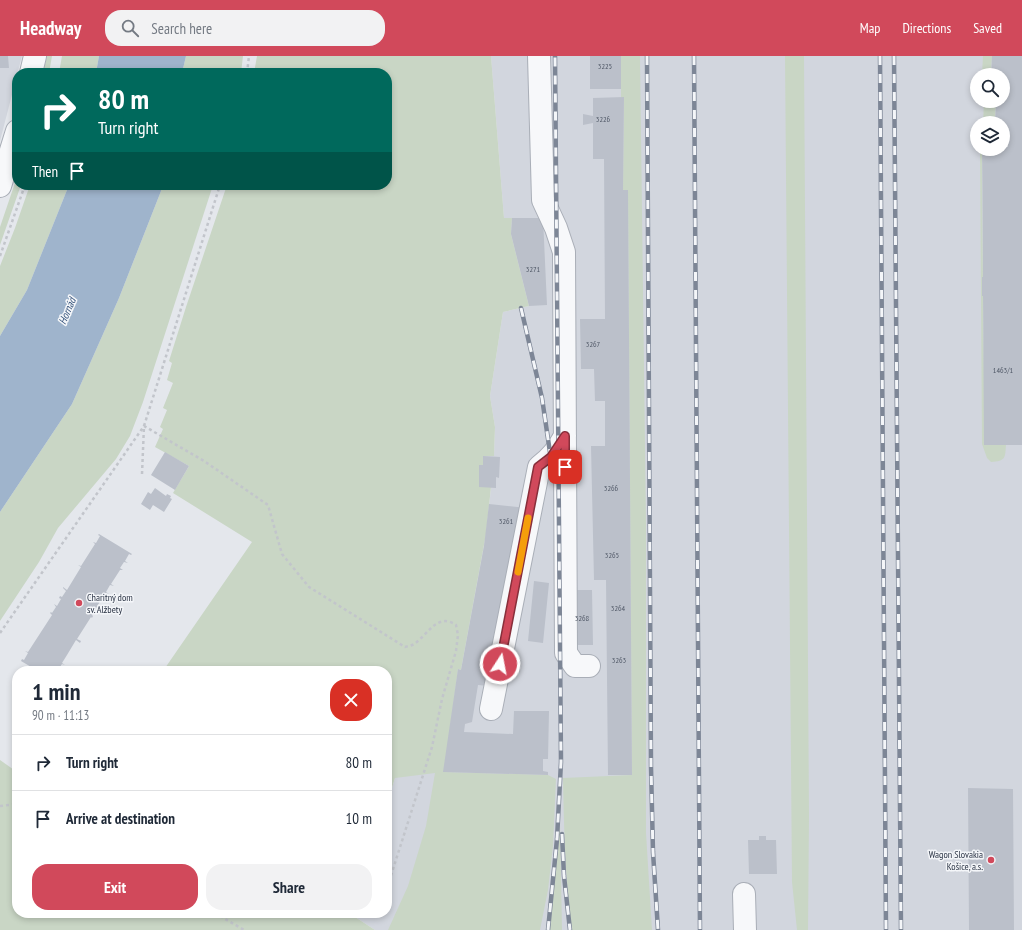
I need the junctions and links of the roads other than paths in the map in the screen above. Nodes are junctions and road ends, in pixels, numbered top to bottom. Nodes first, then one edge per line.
1 (35, 56) edge
2 (539, 56) edge
3 (32, 68) edge
4 (12, 147) edge
5 (0, 186) edge
6 (565, 436) junction
7 (589, 666) dead end
8 (491, 709) dead end
9 (744, 894) dead end
10 (745, 930) edge

1 - 3 street
2 - 6 street
4 - 5 street
6 - 7 street
6 - 8 street
9 - 10 street

